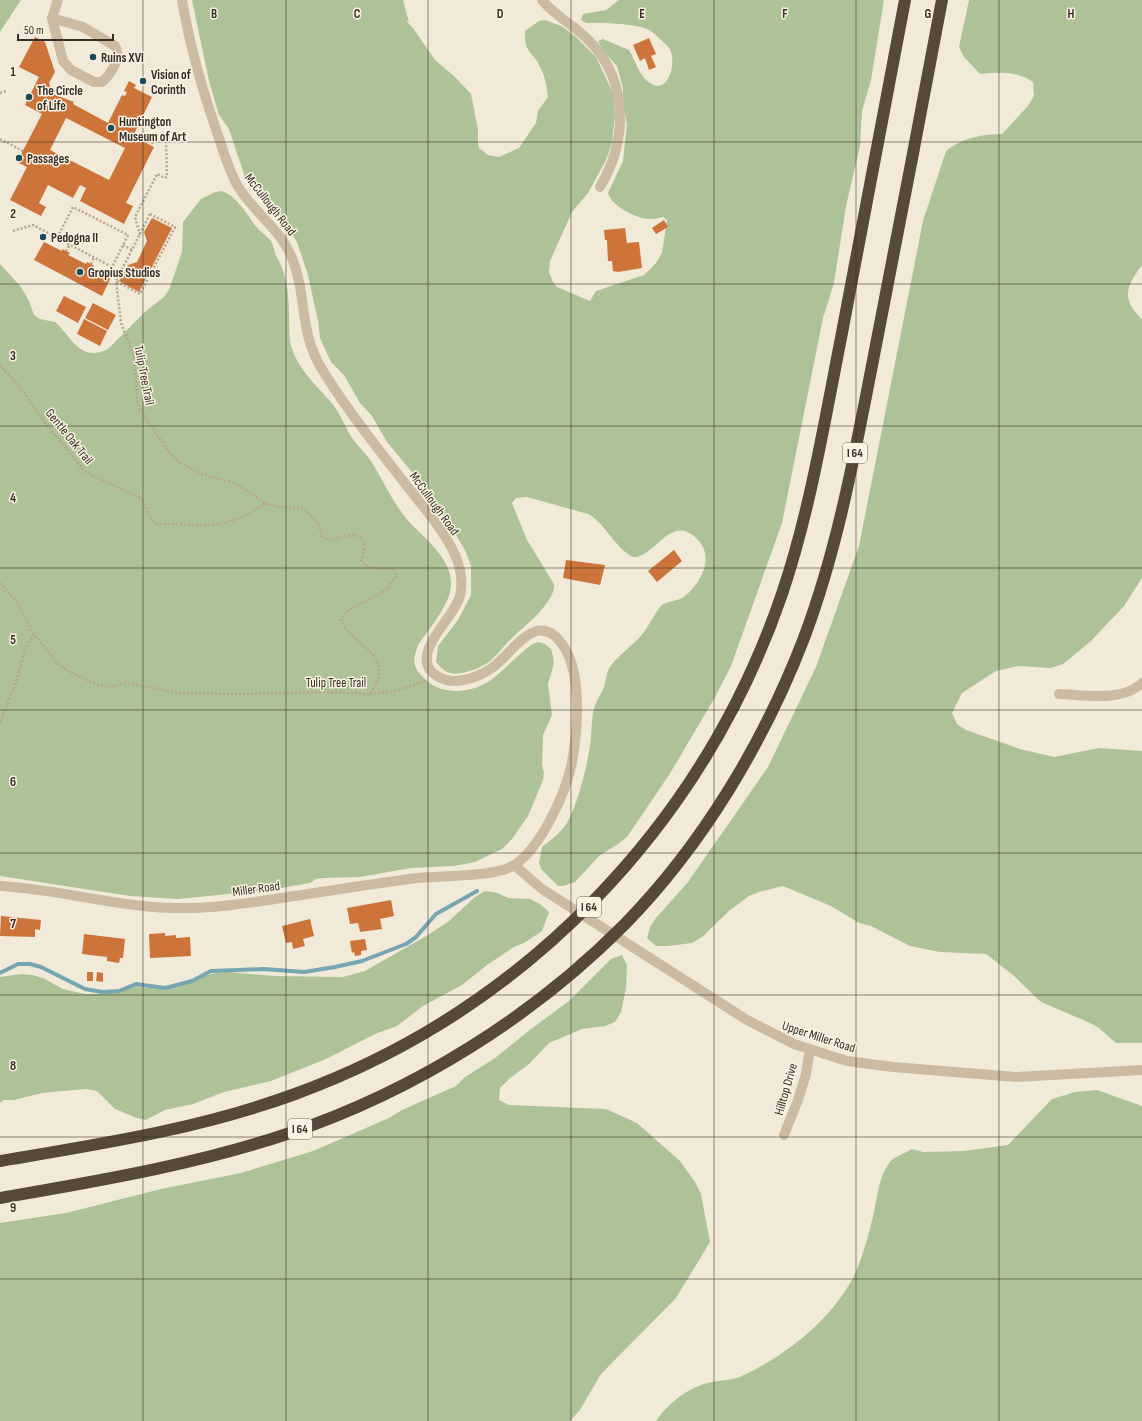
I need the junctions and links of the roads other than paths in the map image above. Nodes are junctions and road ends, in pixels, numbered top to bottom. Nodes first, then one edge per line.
1 (58, 0) edge
2 (182, 0) edge
3 (542, 0) edge
4 (905, 0) edge
5 (942, 0) edge
6 (52, 18) junction
7 (600, 187) dead end
8 (1142, 683) edge
9 (1059, 694) dead end
10 (514, 865) junction
11 (0, 886) edge
12 (810, 1049) junction
13 (1142, 1070) edge
14 (784, 1135) dead end
15 (0, 1161) edge
16 (0, 1198) edge

1 - 6 street
2 - 10 street, McCullough Road
3 - 7 street
4 - 15 highway, I 64
5 - 16 highway, I 64
6 - 6 street
8 - 9 street
10 - 11 street, Miller Road
10 - 12 street, Upper Miller Road
12 - 13 street, Upper Miller Road
12 - 14 street, Hilltop Drive

